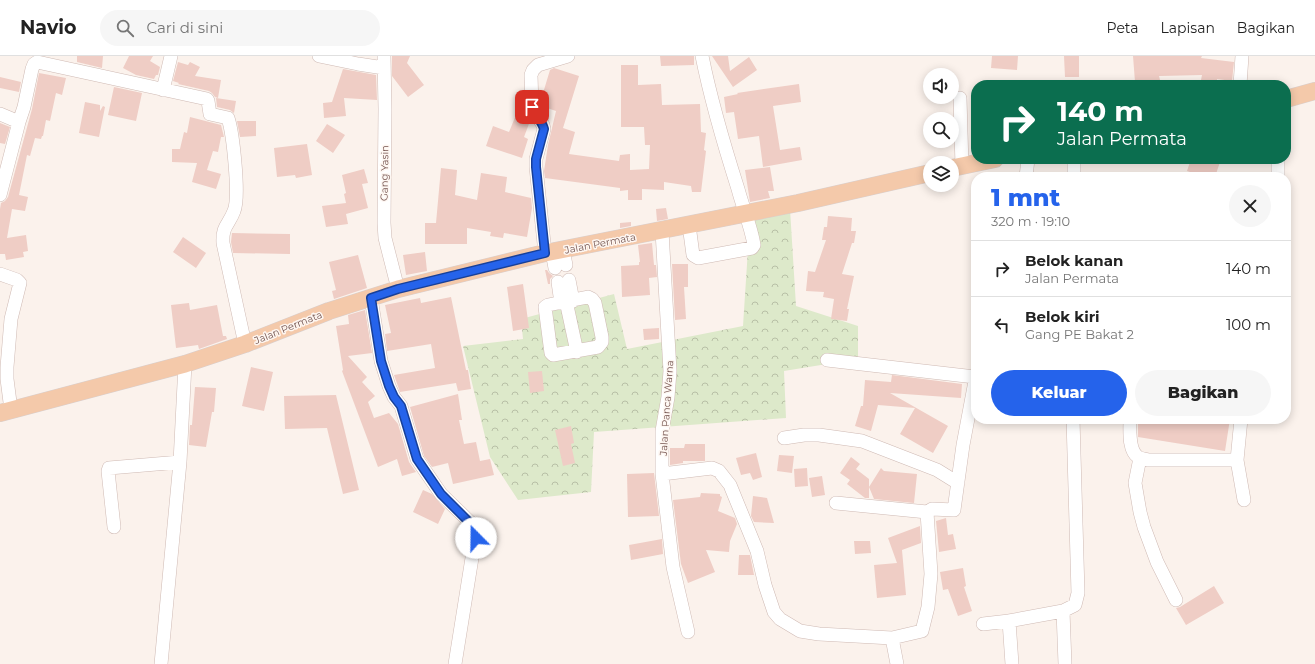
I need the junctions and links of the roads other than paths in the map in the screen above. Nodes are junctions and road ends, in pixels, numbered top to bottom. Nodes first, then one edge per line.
1 (171, 56) edge
2 (319, 56) edge
3 (568, 56) edge
4 (702, 56) edge
5 (1242, 56) edge
6 (384, 62) edge
7 (1240, 80) edge
8 (163, 90) junction
9 (1315, 91) edge
10 (960, 98) dead end
11 (1291, 98) edge
12 (0, 114) edge
13 (19, 122) junction
14 (957, 156) edge
15 (971, 164) edge
16 (959, 167) edge
17 (923, 175) edge
18 (0, 195) edge
19 (744, 213) junction
20 (689, 225) junction
21 (662, 231) junction
22 (556, 258) junction
23 (0, 274) edge
24 (563, 281) dead end
25 (398, 289) junction
26 (371, 298) junction
27 (567, 302) junction
28 (6, 318) edge
29 (245, 344) junction
30 (577, 352) junction
31 (826, 360) dead end
32 (185, 364) junction
33 (971, 376) edge
34 (971, 403) edge
35 (6, 411) edge
36 (1074, 424) edge
37 (1130, 424) edge
38 (1241, 424) edge
39 (784, 438) dead end
40 (1140, 458) junction
41 (1238, 460) junction
42 (180, 462) junction
43 (662, 474) junction
44 (958, 483) junction
45 (1244, 500) dead end
46 (836, 503) dead end
47 (926, 512) junction
48 (114, 527) dead end
49 (1176, 600) dead end
50 (1063, 611) junction
51 (1009, 621) junction
52 (983, 624) dead end
53 (688, 632) dead end
54 (892, 638) junction
55 (161, 664) edge
56 (455, 664) edge
57 (896, 664) edge
58 (1012, 664) edge
59 (1066, 664) edge

1 - 8 street
2 - 6 street
3 - 22 street
4 - 19 street
5 - 7 street
6 - 25 street, Gang Yasin
8 - 13 street
8 - 29 street
9 - 11 main road
10 - 14 street
12 - 13 street
13 - 18 street
15 - 16 main road
17 - 19 main road, Jalan Permata
19 - 20 main road, Jalan Permata
19 - 20 street
20 - 21 main road, Jalan Permata
21 - 22 main road, Jalan Permata
21 - 43 street, Jalan Panca Warna
22 - 25 main road, Jalan Permata
23 - 28 street
24 - 27 street
25 - 26 main road, Jalan Permata
26 - 29 main road, Jalan Permata
26 - 56 street
27 - 30 street
27 - 30 street
27 - 30 street
28 - 35 street
29 - 32 main road, Jalan Permata
31 - 33 street
32 - 35 main road, Jalan Permata
32 - 42 street
34 - 44 street
36 - 50 street
37 - 40 street
38 - 41 street
39 - 44 street
40 - 41 street
40 - 49 street
41 - 45 street
42 - 48 street
42 - 55 street
43 - 53 street, Jalan Panca Warna
43 - 54 street
44 - 47 street
46 - 47 street
47 - 54 street
50 - 51 street
50 - 59 street
51 - 52 street
51 - 58 street
54 - 57 street

